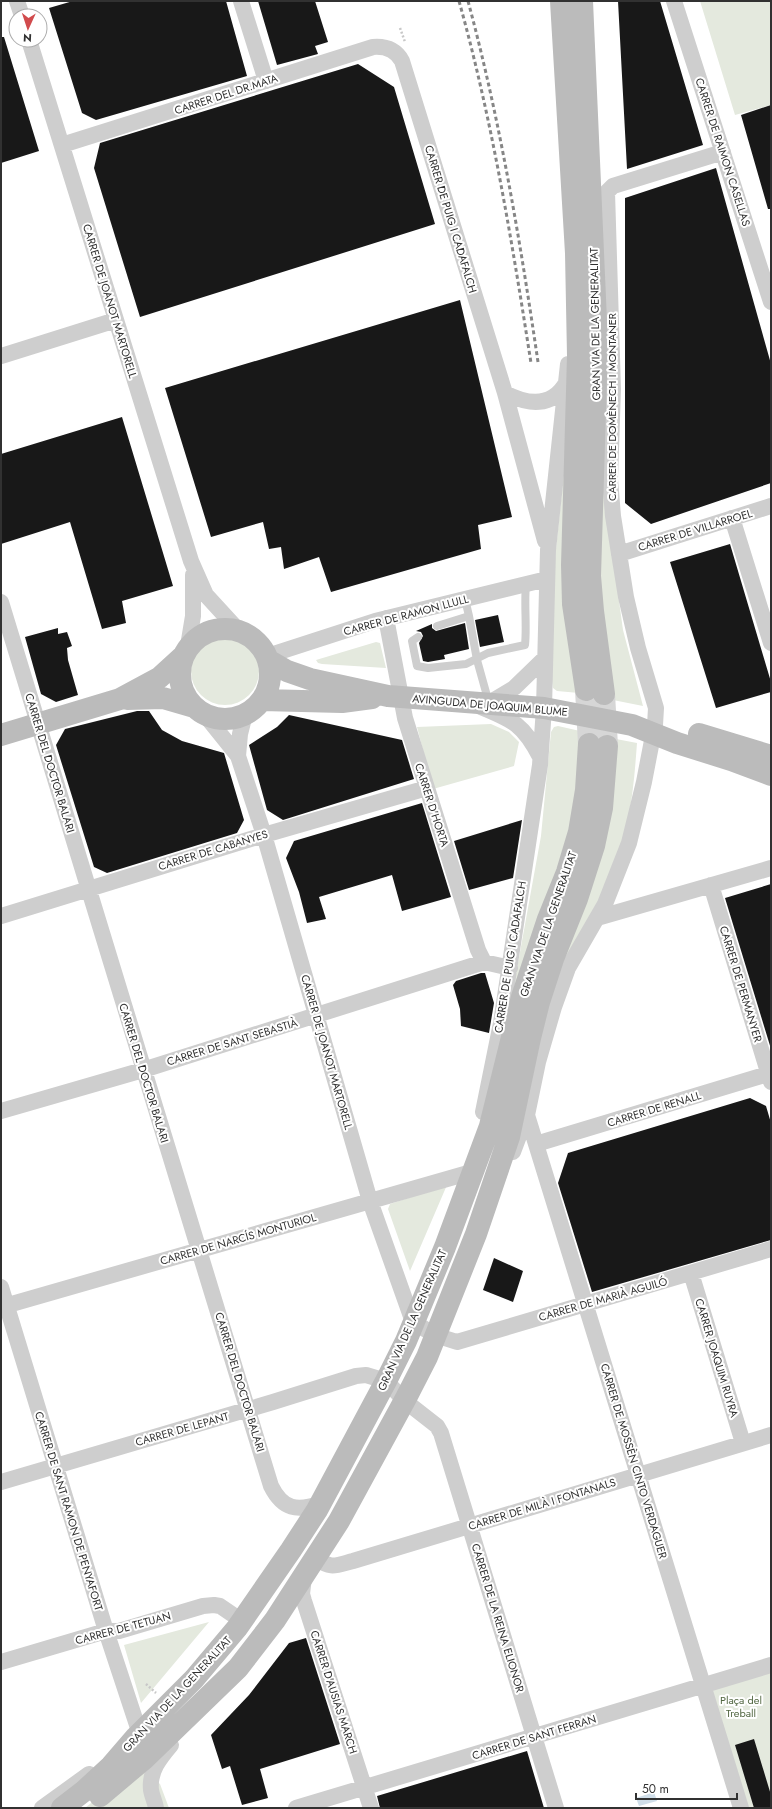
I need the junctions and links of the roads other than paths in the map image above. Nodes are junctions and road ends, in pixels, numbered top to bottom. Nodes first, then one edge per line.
1 (241, 1) edge
2 (561, 1) edge
3 (582, 1) edge
4 (591, 1) edge
5 (674, 1) edge
6 (31, 48) edge
7 (390, 49) joint
8 (586, 74) junction
9 (266, 81) junction
10 (62, 146) junction
11 (723, 152) junction
12 (590, 153) junction
13 (572, 192) junction
14 (607, 192) junction
15 (767, 279) edge
16 (771, 302) edge
17 (116, 320) junction
18 (1, 356) edge
19 (567, 381) junction
20 (505, 393) junction
21 (771, 506) edge
22 (732, 518) junction
23 (548, 550) junction
24 (618, 554) junction
25 (191, 562) junction
26 (547, 579) junction
27 (526, 584) junction
28 (465, 599) junction
29 (1, 602) edge
30 (469, 616) junction
31 (386, 618) junction
32 (437, 626) dead end
33 (239, 631) junction
34 (418, 636) dead end
35 (771, 643) edge
36 (185, 651) junction
37 (267, 658) junction
38 (545, 658) junction
39 (477, 660) junction
40 (395, 696) junction
41 (120, 699) junction
42 (262, 700) junction
43 (478, 703) junction
44 (544, 708) junction
45 (199, 711) junction
46 (245, 714) junction
47 (38, 724) junction
48 (649, 728) junction
49 (1, 735) edge
50 (238, 756) junction
51 (540, 757) junction
52 (768, 768) edge
53 (427, 788) junction
54 (264, 835) junction
55 (771, 868) edge
56 (710, 885) junction
57 (89, 887) junction
58 (1, 916) edge
59 (597, 918) junction
60 (481, 956) junction
61 (510, 968) junction
62 (316, 1016) junction
63 (143, 1070) junction
64 (770, 1077) edge
65 (1, 1112) edge
66 (527, 1115) junction
67 (536, 1144) junction
68 (477, 1164) junction
69 (492, 1186) junction
70 (370, 1201) junction
71 (771, 1249) edge
72 (200, 1250) junction
73 (691, 1273) junction
74 (1, 1287) edge
75 (586, 1304) junction
76 (4, 1306) edge
77 (413, 1322) junction
78 (435, 1335) junction
79 (386, 1381) junction
80 (405, 1401) junction
81 (249, 1410) junction
82 (771, 1435) edge
83 (743, 1443) junction
84 (56, 1466) junction
85 (639, 1475) junction
86 (1, 1482) edge
87 (320, 1504) junction
88 (470, 1526) junction
89 (309, 1567) junction
90 (242, 1621) junction
91 (106, 1631) junction
92 (1, 1662) edge
93 (771, 1665) edge
94 (238, 1668) junction
95 (704, 1685) junction
96 (138, 1735) junction
97 (534, 1737) junction
98 (366, 1788) junction
99 (42, 1808) edge
100 (62, 1808) edge
101 (85, 1808) edge
102 (156, 1808) edge
103 (296, 1808) edge
104 (371, 1808) edge
105 (556, 1808) edge
106 (741, 1808) edge

1 - 9 street
2 - 13 street, GRAN VIA DE LA GENERALITAT
3 - 8 street, GRAN VIA DE LA GENERALITAT
4 - 8 street
5 - 11 street, CARRER DE RAIMON CASELLAS
6 - 10 street, CARRER DE JOANOT MARTORELL
7 - 9 street, CARRER DEL DR.MATA
7 - 20 street, CARRER DE PUIG I CADAFALCH
8 - 12 street, GRAN VIA DE LA GENERALITAT
9 - 10 street, CARRER DEL DR.MATA
10 - 17 street, CARRER DE JOANOT MARTORELL
11 - 14 street
11 - 15 street, CARRER DE RAIMON CASELLAS
12 - 13 street, GRAN VIA DE LA GENERALITAT
12 - 14 street, CARRER DE DOMÈNECH I MONTANER
13 - 19 street, CARRER DE PUIG I CADAFALCH
14 - 24 street, CARRER DE DOMÈNECH I MONTANER
15 - 16 street, CARRER DE RAIMON CASELLAS
17 - 18 street
17 - 25 street, CARRER DE JOANOT MARTORELL
19 - 20 street
19 - 23 street, CARRER DE PUIG I CADAFALCH
20 - 23 street, CARRER DE PUIG I CADAFALCH
21 - 22 street, CARRER DE VILLARROEL
22 - 24 street, CARRER DE VILLARROEL
22 - 35 street
23 - 26 street, CARRER DE PUIG I CADAFALCH
24 - 48 street, CARRER DE DOMÈNECH I MONTANER
25 - 33 street, CARRER DE JOANOT MARTORELL
25 - 36 street, CARRER DE JOANOT MARTORELL
26 - 27 street, CARRER DE RAMON LLULL
26 - 38 street, CARRER DE PUIG I CADAFALCH
27 - 28 street, CARRER DE RAMON LLULL
27 - 39 lane
28 - 30 lane
28 - 31 street, CARRER DE RAMON LLULL
29 - 47 street, CARRER DEL DOCTOR BALARI
30 - 32 lane
30 - 39 lane
31 - 37 street, CARRER DE RAMON LLULL
31 - 40 street, CARRER D'HORTA
33 - 36 street
33 - 37 street
34 - 39 lane
36 - 41 street
36 - 45 street
37 - 40 street
37 - 42 street
38 - 43 street
38 - 44 street, CARRER DE PUIG I CADAFALCH
39 - 43 lane
40 - 42 street
40 - 43 street, AVINGUDA DE JOAQUIM BLUME
40 - 53 street, CARRER D'HORTA
41 - 45 street
41 - 47 street
42 - 46 street
43 - 44 street, AVINGUDA DE JOAQUIM BLUME
43 - 51 street
44 - 48 street, AVINGUDA DE JOAQUIM BLUME
44 - 51 street, CARRER DE PUIG I CADAFALCH
45 - 46 street
45 - 50 street, CARRER DE JOANOT MARTORELL
46 - 50 street, CARRER DE JOANOT MARTORELL
47 - 49 street
47 - 57 street, CARRER DEL DOCTOR BALARI
48 - 52 street, AVINGUDA DE JOAQUIM BLUME
48 - 59 street, CARRER DE DOMÈNECH I MONTANER
50 - 54 street, CARRER DE JOANOT MARTORELL
51 - 61 street, CARRER DE PUIG I CADAFALCH
53 - 54 street, CARRER DE CABANYES
53 - 60 street, CARRER D'HORTA
54 - 57 street, CARRER DE CABANYES
54 - 62 street, CARRER DE JOANOT MARTORELL
55 - 56 street
56 - 59 street
56 - 64 street, CARRER DE PERMANYER
57 - 58 street, CARRER DE CABANYES
57 - 63 street, CARRER DEL DOCTOR BALARI
59 - 66 street, CARRER DE DOMÈNECH I MONTANER
60 - 61 street
60 - 62 street, CARRER DE SANT SEBASTIÀ
61 - 68 street, CARRER DE PUIG I CADAFALCH
62 - 63 street, CARRER DE SANT SEBASTIÀ
62 - 70 street, CARRER DE JOANOT MARTORELL
63 - 65 street, CARRER DE SANT SEBASTIÀ
63 - 72 street, CARRER DEL DOCTOR BALARI
64 - 67 street, CARRER DE RENALL
66 - 67 street, CARRER DE MOSSÈN CINTO VERDAGUER
66 - 69 street, CARRER DE DOMÈNECH I MONTANER
67 - 75 street, CARRER DE MOSSÈN CINTO VERDAGUER
68 - 69 street, GRAN VIA DE LA GENERALITAT
68 - 70 street, CARRER DE NARCÍS MONTURIOL
68 - 77 street, GRAN VIA DE LA GENERALITAT
69 - 78 street, GRAN VIA DE LA GENERALITAT
70 - 72 street, CARRER DE NARCÍS MONTURIOL
70 - 77 street, CARRER DE JOANOT MARTORELL
71 - 73 street, CARRER DE MARIÀ AGUILÓ
72 - 76 street, CARRER DE NARCÍS MONTURIOL
72 - 81 street, CARRER DEL DOCTOR BALARI
73 - 75 street, CARRER DE MARIÀ AGUILÓ
73 - 83 street, CARRER JOAQUIM RUYRA
74 - 76 street, CARRER DE SANT RAMON DE PENYAFORT
75 - 78 street, CARRER DE MARIÀ AGUILÓ
75 - 85 street, CARRER DE MOSSÈN CINTO VERDAGUER
76 - 84 street, CARRER DE SANT RAMON DE PENYAFORT
77 - 78 street
77 - 79 street, GRAN VIA DE LA GENERALITAT
78 - 80 street, GRAN VIA DE LA GENERALITAT
79 - 80 street, CARRER DE LA REINA ELIONOR
79 - 81 street, CARRER DE LEPANT
79 - 87 street, GRAN VIA DE LA GENERALITAT
80 - 88 street, CARRER DE LA REINA ELIONOR
80 - 89 street, GRAN VIA DE LA GENERALITAT
81 - 84 street, CARRER DE LEPANT
81 - 87 street, CARRER DEL DOCTOR BALARI
82 - 83 street, CARRER DE MILÀ I FONTANALS
83 - 85 street, CARRER DE MILÀ I FONTANALS
84 - 86 street, CARRER DE LEPANT
84 - 91 street, CARRER DE SANT RAMON DE PENYAFORT
85 - 88 street, CARRER DE MILÀ I FONTANALS
85 - 95 street, CARRER DE MOSSÈN CINTO VERDAGUER
87 - 90 street, GRAN VIA DE LA GENERALITAT
88 - 89 street, CARRER DE MILÀ I FONTANALS
88 - 97 street, CARRER DE LA REINA ELIONOR
89 - 94 street, GRAN VIA DE LA GENERALITAT
89 - 98 street, CARRER D'AUSIAS MARCH
90 - 91 street, CARRER DE TETUAN
90 - 96 street, GRAN VIA DE LA GENERALITAT
91 - 92 street, CARRER DE TETUAN
91 - 96 street, CARRER DE SANT RAMON DE PENYAFORT
93 - 95 street, CARRER DE SANT FERRAN
94 - 101 street, GRAN VIA DE LA GENERALITAT
94 - 102 street
95 - 97 street, CARRER DE SANT FERRAN
95 - 106 street, CARRER DE MOSSÈN CINTO VERDAGUER
96 - 99 street
96 - 100 street, GRAN VIA DE LA GENERALITAT
97 - 98 street, CARRER DE SANT FERRAN
97 - 105 street, CARRER DE LA REINA ELIONOR
98 - 103 street, CARRER DE SANT FERRAN
98 - 104 street, CARRER D'AUSIAS MARCH

